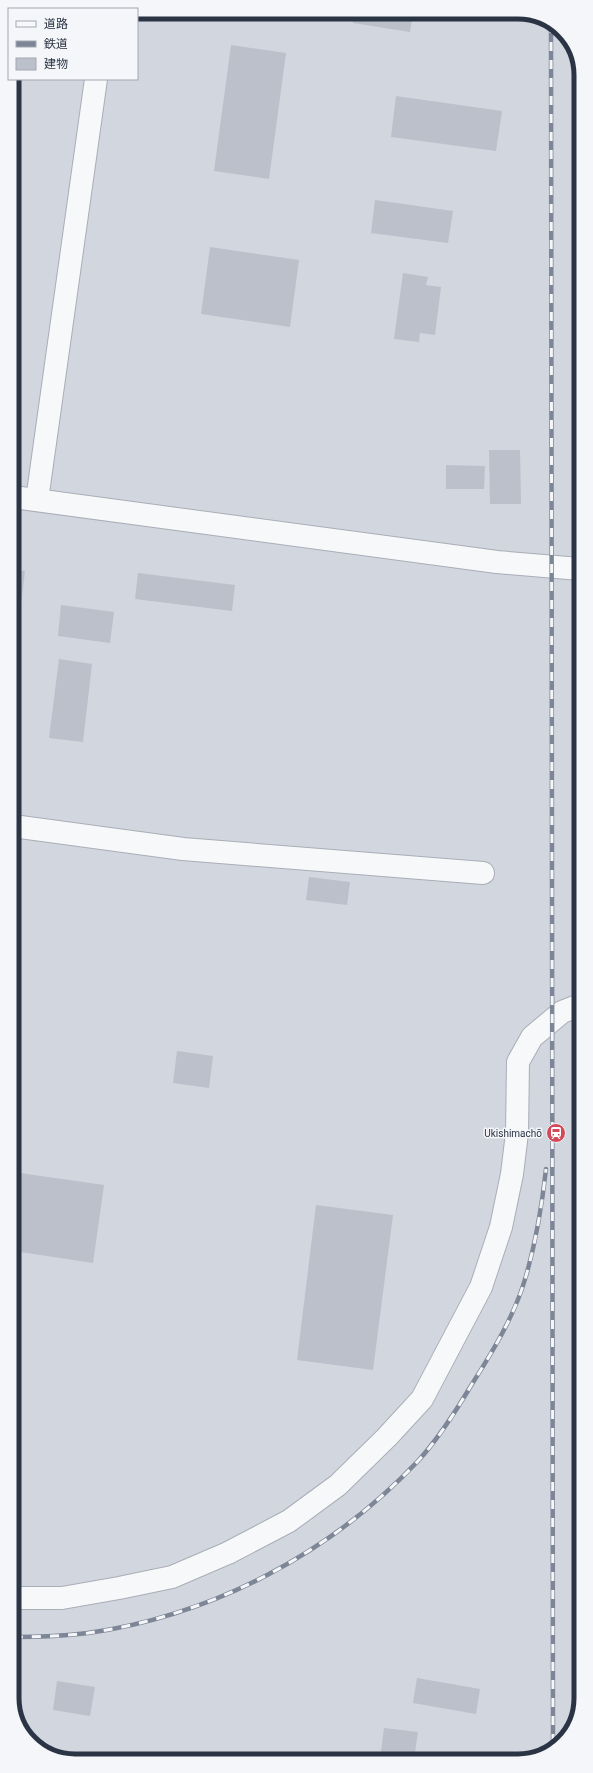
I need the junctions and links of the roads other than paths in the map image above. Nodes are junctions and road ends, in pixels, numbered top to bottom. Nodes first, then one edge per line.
1 (96, 80) edge
2 (19, 498) edge
3 (37, 500) junction
4 (574, 569) edge
5 (19, 827) edge
6 (483, 873) dead end
7 (574, 1007) edge
8 (19, 1598) edge

1 - 3 street
2 - 3 street
3 - 4 street
5 - 6 street
7 - 8 street

